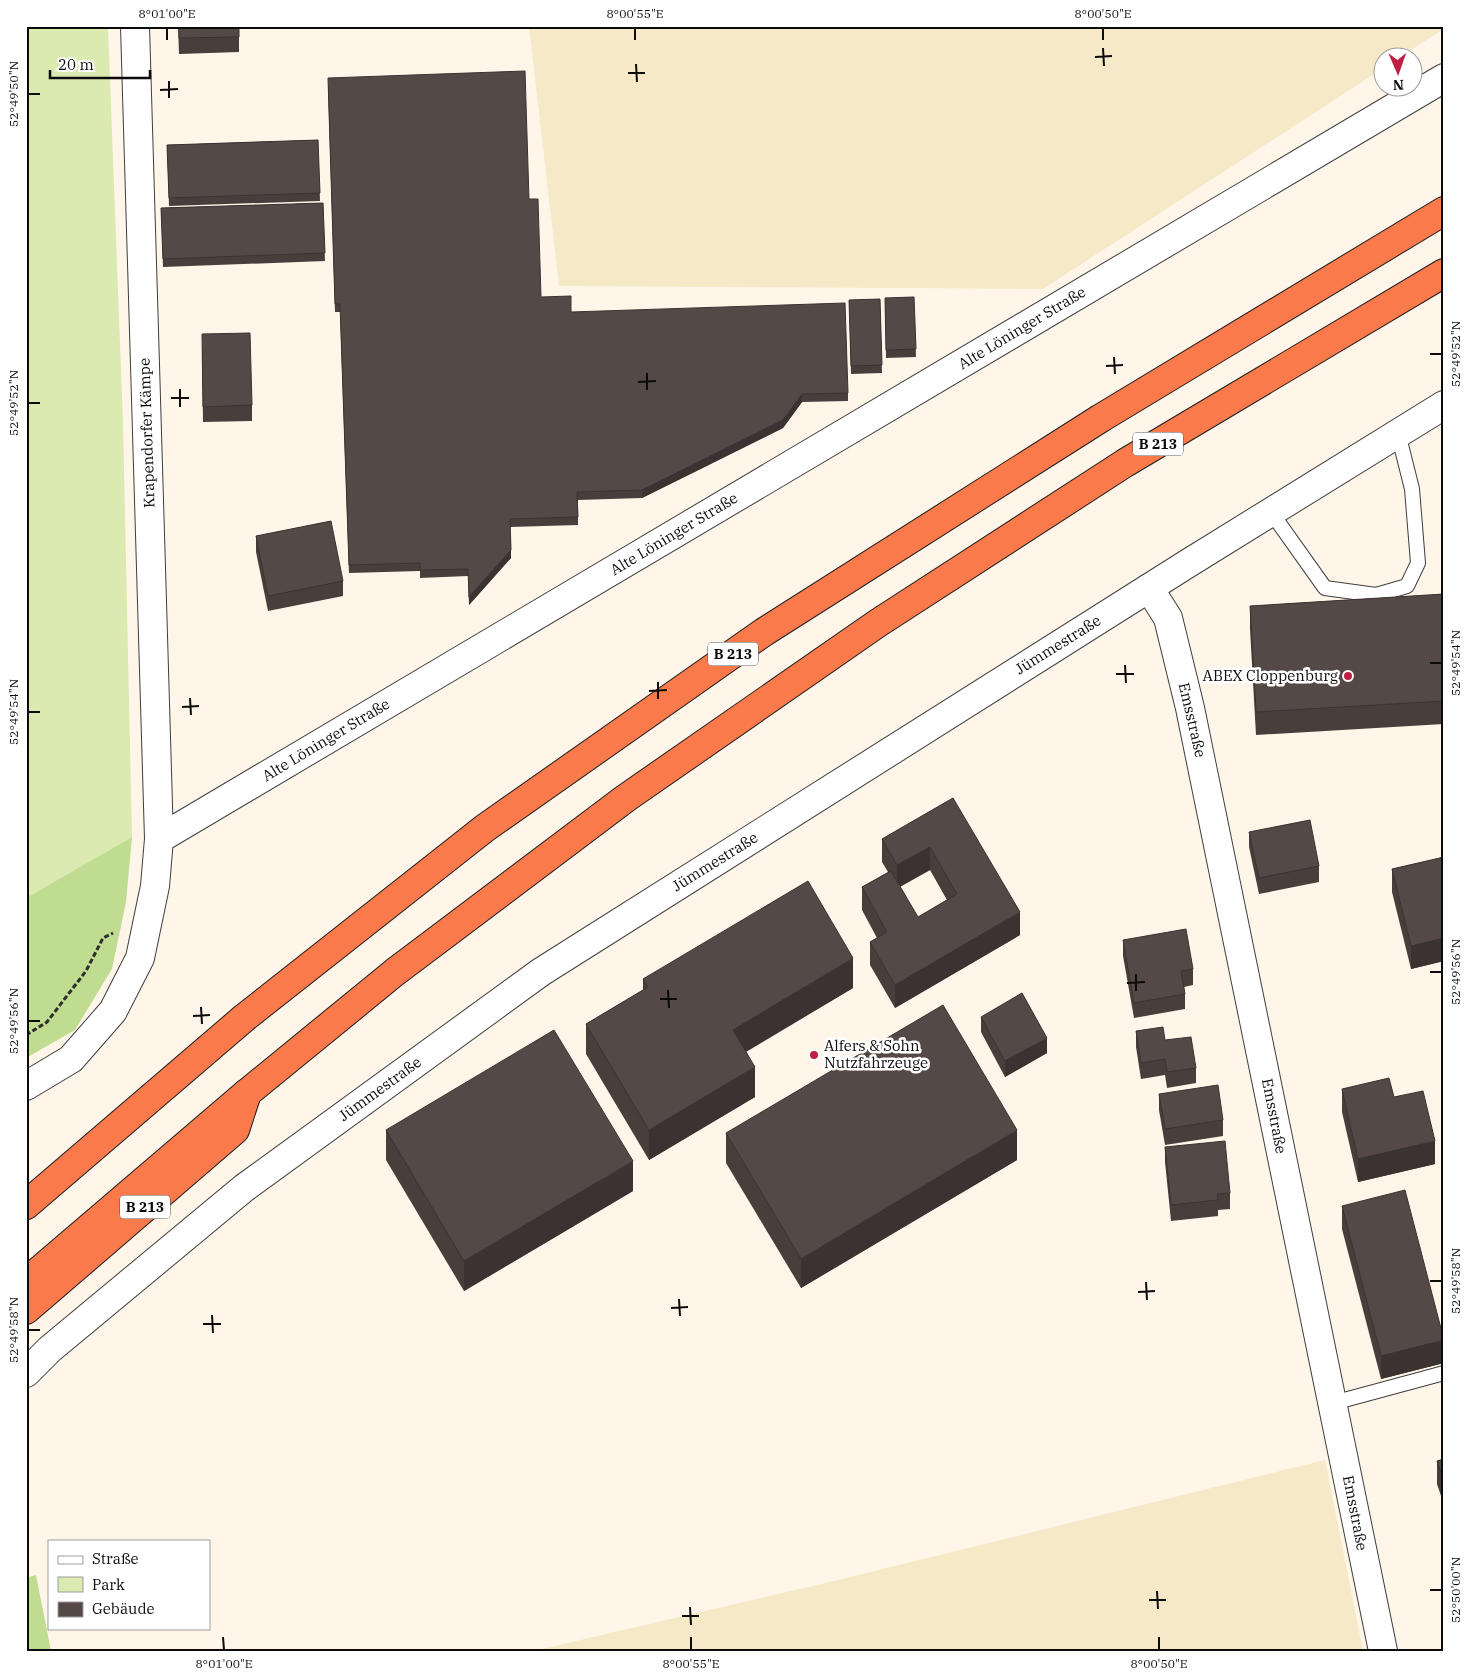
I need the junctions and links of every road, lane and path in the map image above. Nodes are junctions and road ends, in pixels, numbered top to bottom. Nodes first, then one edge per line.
1 (135, 26) edge
2 (1444, 78) edge
3 (1444, 211) edge
4 (1444, 273) edge
5 (1444, 405) edge
6 (1398, 433) junction
7 (1271, 512) junction
8 (1149, 588) junction
9 (159, 839) junction
10 (149, 915) junction
11 (26, 1035) edge
12 (26, 1086) edge
13 (247, 1092) junction
14 (26, 1206) edge
15 (26, 1282) edge
16 (26, 1310) edge
17 (26, 1373) edge
18 (1444, 1373) edge
19 (1332, 1403) junction
20 (1383, 1651) edge

1 - 9 street, Krapendorfer Kämpe
2 - 9 street, Alte Löninger Straße
3 - 14 highway, B 213
4 - 13 highway, B 213
5 - 6 street, Jümmestraße
6 - 7 street, Jümmestraße
6 - 7 lane
7 - 8 street, Jümmestraße
8 - 17 street, Jümmestraße
8 - 19 street, Emsstraße
9 - 10 street
10 - 11 path
10 - 12 street
13 - 15 highway, B 213
13 - 16 highway, B 213
18 - 19 lane
19 - 20 street, Emsstraße

